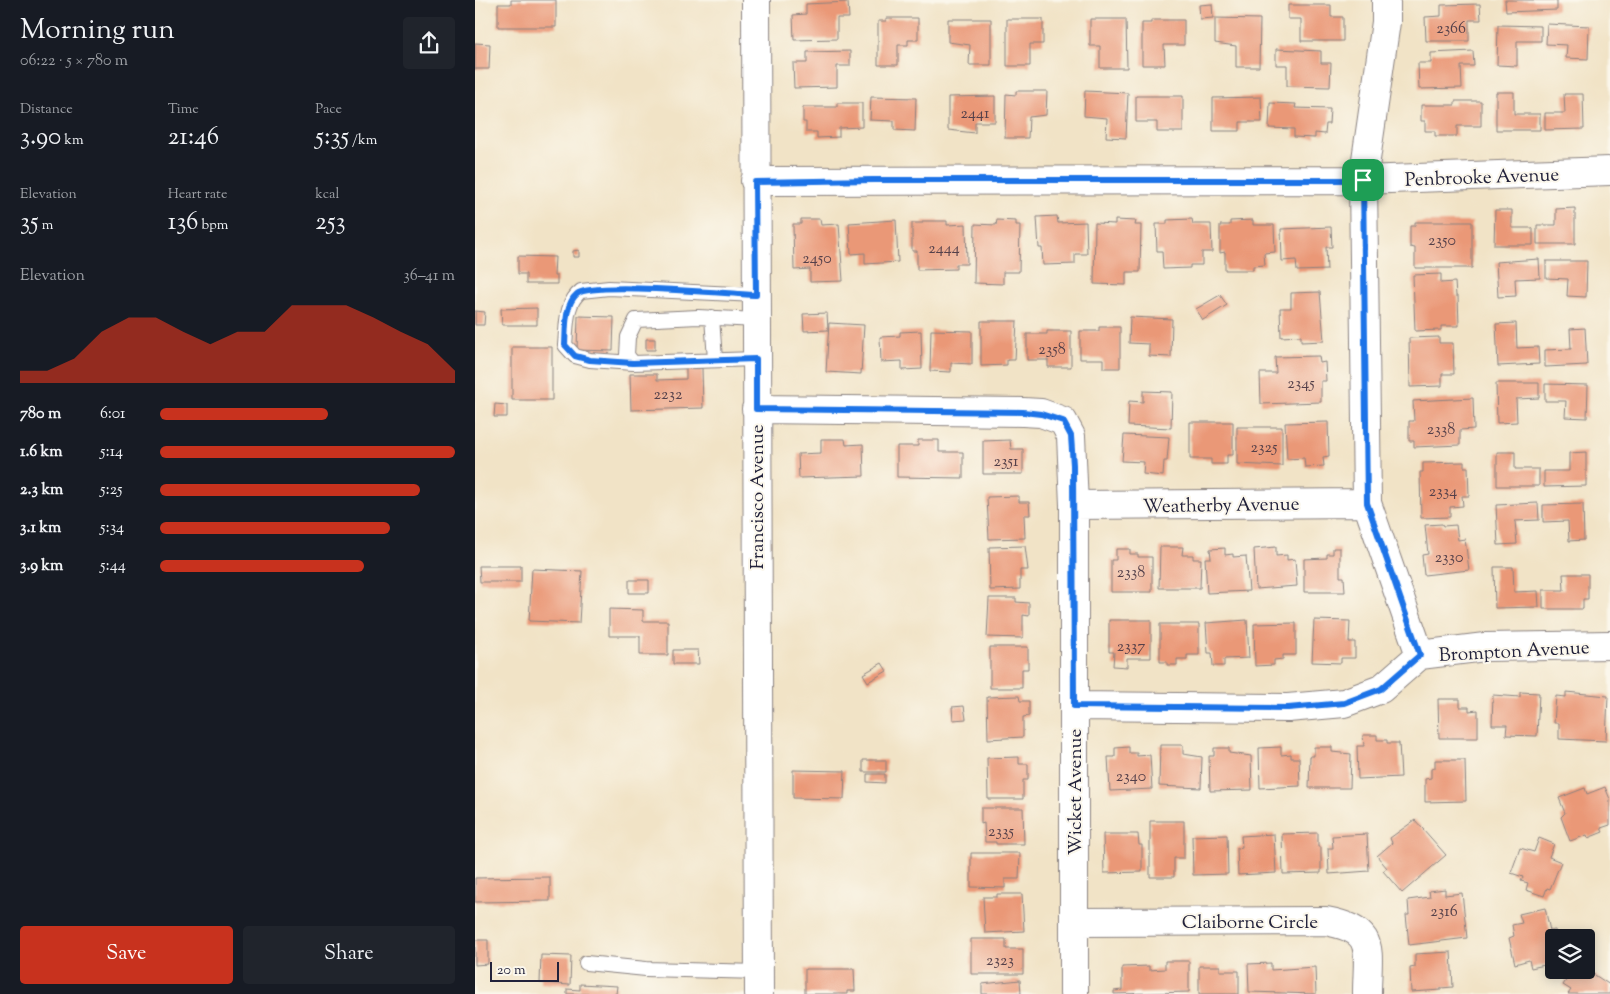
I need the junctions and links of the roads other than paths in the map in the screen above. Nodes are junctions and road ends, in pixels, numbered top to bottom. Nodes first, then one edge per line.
1 (756, 0) edge
2 (1386, 0) edge
3 (1610, 171) edge
4 (1363, 180) junction
5 (755, 182) junction
6 (756, 308) junction
7 (712, 317) junction
8 (756, 359) junction
9 (715, 360) junction
10 (633, 363) junction
11 (756, 409) junction
12 (1367, 503) junction
13 (1074, 505) junction
14 (1610, 645) edge
15 (1420, 655) junction
16 (1074, 706) junction
17 (1075, 922) junction
18 (586, 963) dead end
19 (759, 983) edge
20 (1074, 994) edge
21 (1367, 994) edge

1 - 5 street, Francisco Avenue
2 - 4 street
3 - 4 street, Penbrooke Avenue
4 - 5 street, Penbrooke Avenue
4 - 12 street
5 - 6 street, Francisco Avenue
6 - 7 lane
6 - 8 street, Francisco Avenue
6 - 10 lane
7 - 9 lane
7 - 10 lane
8 - 9 lane
8 - 11 street, Francisco Avenue
9 - 10 lane
11 - 13 street, Wicket Avenue
11 - 19 street, Francisco Avenue
12 - 13 street, Weatherby Avenue
12 - 15 street
13 - 16 street, Wicket Avenue
14 - 15 street, Brompton Avenue
15 - 16 street, Brompton Avenue
16 - 17 street, Wicket Avenue
17 - 20 street, Wicket Avenue
17 - 21 street, Claiborne Circle
18 - 19 lane

